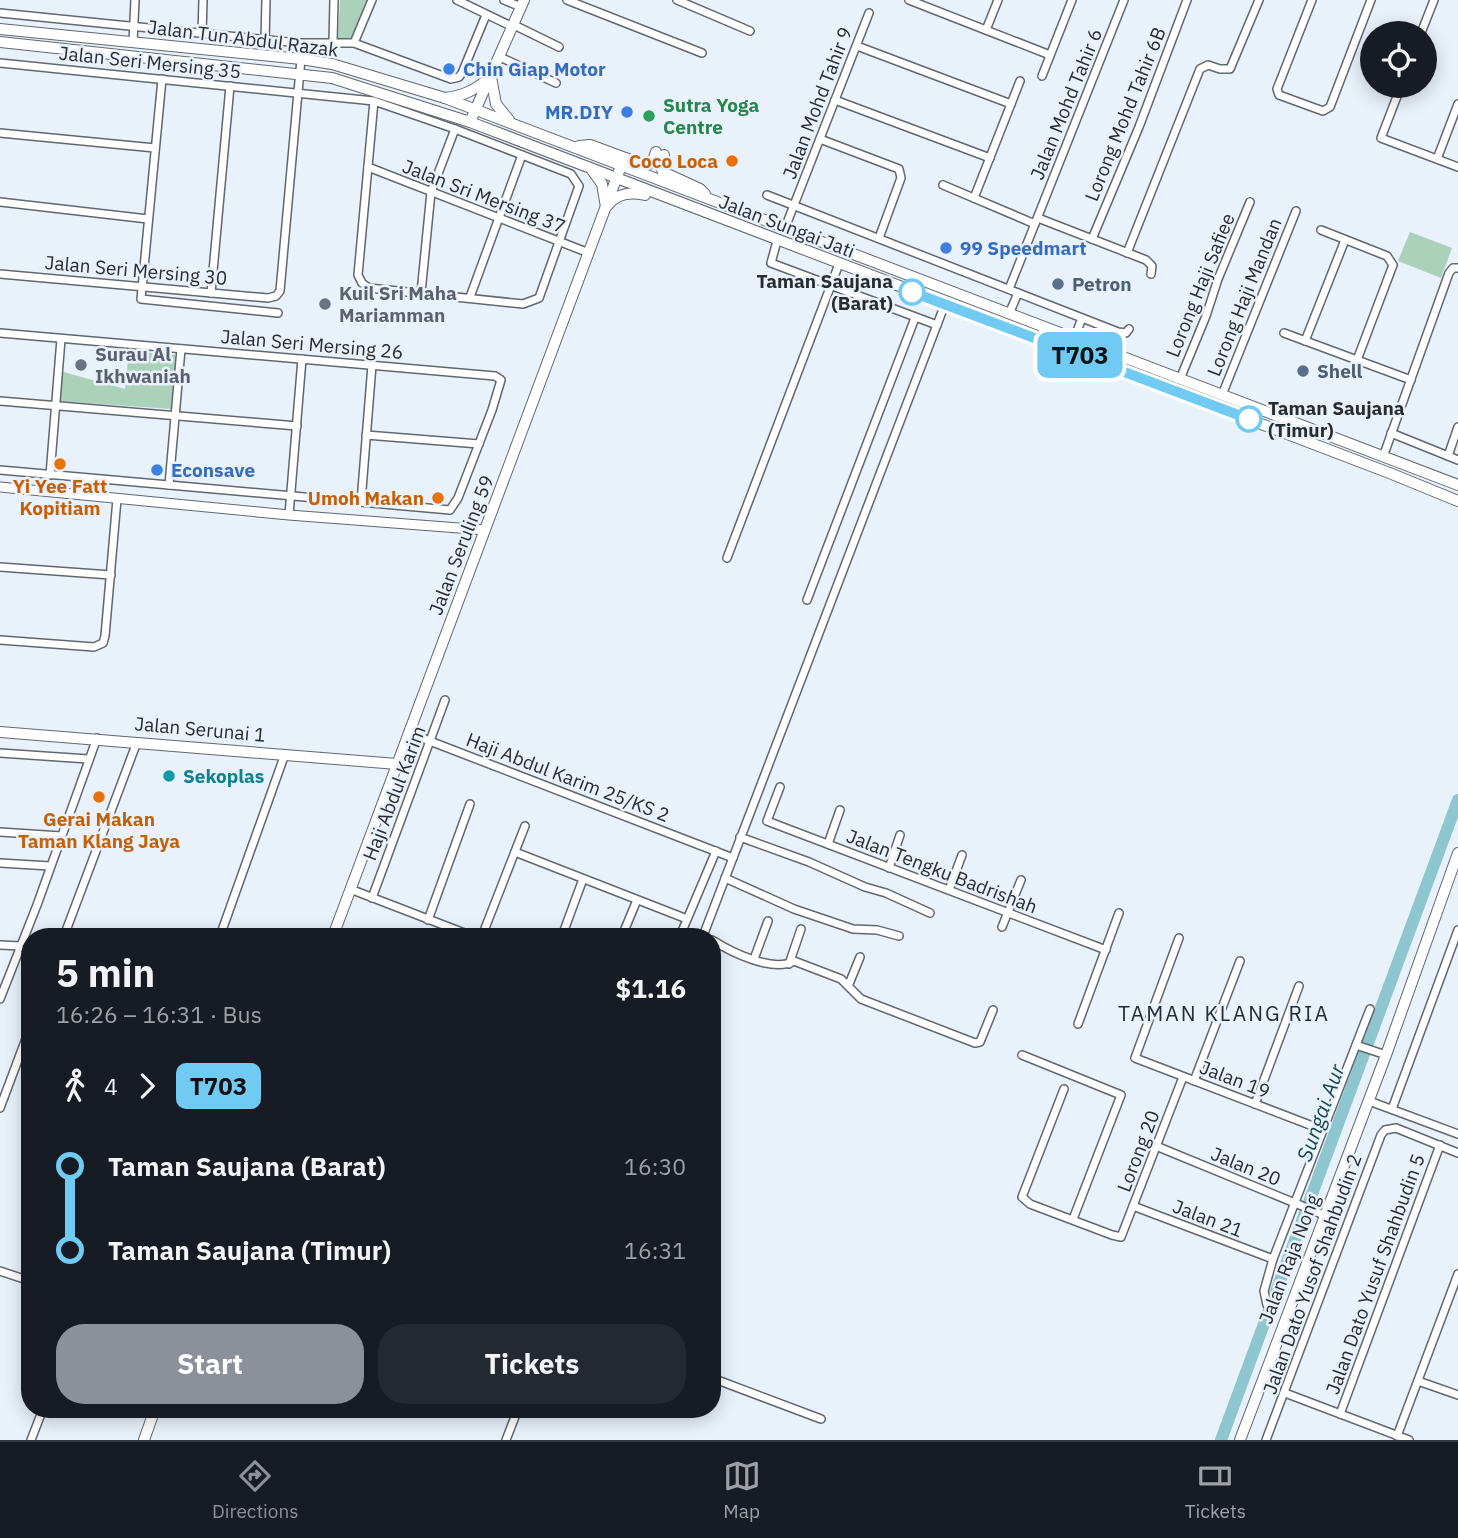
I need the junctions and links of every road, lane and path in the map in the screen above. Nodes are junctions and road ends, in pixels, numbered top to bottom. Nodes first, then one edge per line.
1 (135, 0) edge
2 (203, 0) edge
3 (266, 0) edge
4 (334, 0) edge
5 (372, 0) edge
6 (457, 0) edge
7 (503, 0) edge
8 (566, 0) edge
9 (677, 0) edge
10 (909, 0) edge
11 (935, 0) edge
12 (998, 0) edge
13 (1072, 0) edge
14 (1124, 0) edge
15 (1187, 0) edge
16 (1259, 0) edge
17 (1312, 0) edge
18 (1371, 0) edge
19 (1434, 0) edge
20 (522, 4) edge
21 (932, 9) junction
22 (0, 13) edge
23 (869, 13) dead end
24 (486, 15) junction
25 (1426, 21) edge
26 (134, 27) junction
27 (517, 28) junction
28 (0, 29) edge
29 (986, 30) junction
30 (750, 31) dead end
31 (37, 33) junction
32 (202, 34) junction
33 (265, 40) junction
34 (0, 42) edge
35 (134, 42) junction
36 (333, 42) junction
37 (354, 43) junction
38 (856, 46) junction
39 (559, 47) dead end
40 (59, 48) junction
41 (702, 53) dead end
42 (1050, 55) junction
43 (301, 58) junction
44 (506, 59) junction
45 (0, 63) edge
46 (300, 73) junction
47 (1042, 76) dead end
48 (491, 77) junction
49 (162, 79) junction
50 (1020, 82) dead end
51 (556, 83) dead end
52 (230, 86) junction
53 (298, 92) junction
54 (445, 98) junction
55 (1396, 98) edge
56 (835, 100) junction
57 (374, 101) junction
58 (1011, 104) junction
59 (1458, 104) edge
60 (476, 109) junction
61 (511, 121) junction
62 (470, 122) junction
63 (455, 129) junction
64 (0, 133) edge
65 (820, 139) junction
66 (575, 147) junction
67 (155, 148) junction
68 (522, 155) junction
69 (990, 158) junction
70 (1437, 159) junction
71 (621, 166) junction
72 (368, 167) junction
73 (1458, 167) edge
74 (592, 170) junction
75 (616, 180) junction
76 (943, 185) dead end
77 (432, 192) junction
78 (766, 195) dead end
79 (974, 198) junction
80 (670, 200) junction
81 (709, 200) junction
82 (0, 202) edge
83 (1250, 202) dead end
84 (794, 204) junction
85 (606, 207) junction
86 (1296, 211) dead end
87 (148, 219) junction
88 (499, 219) junction
89 (1037, 221) junction
90 (785, 228) junction
91 (1321, 230) dead end
92 (879, 238) junction
93 (1092, 239) junction
94 (1345, 240) junction
95 (777, 241) junction
96 (559, 243) junction
97 (589, 253) junction
98 (1127, 253) junction
99 (839, 264) junction
100 (1458, 268) edge
101 (0, 274) edge
102 (1151, 274) dead end
103 (830, 286) junction
104 (141, 287) junction
105 (1009, 289) junction
106 (211, 293) junction
107 (421, 293) junction
108 (1018, 293) junction
109 (470, 297) junction
110 (945, 304) junction
111 (278, 313) dead end
112 (1009, 314) junction
113 (915, 318) junction
114 (1082, 318) junction
115 (937, 325) junction
116 (1129, 330) dead end
117 (0, 333) edge
118 (1284, 333) dead end
119 (61, 338) junction
120 (1074, 339) junction
121 (1305, 341) junction
122 (181, 349) junction
123 (302, 359) junction
124 (1357, 360) junction
125 (372, 365) junction
126 (1180, 379) junction
127 (1411, 380) junction
128 (1222, 395) junction
129 (0, 401) edge
130 (55, 405) junction
131 (175, 415) junction
132 (297, 426) junction
133 (1458, 427) edge
134 (1391, 433) junction
135 (366, 435) junction
136 (479, 444) junction
137 (1448, 456) junction
138 (1383, 457) junction
139 (1458, 460) edge
140 (0, 470) edge
141 (50, 475) junction
142 (169, 485) junction
143 (1458, 485) edge
144 (0, 487) edge
145 (117, 499) junction
146 (1458, 501) edge
147 (361, 502) junction
148 (290, 505) junction
149 (485, 530) junction
150 (727, 558) dead end
151 (0, 567) edge
152 (111, 575) junction
153 (807, 600) dead end
154 (0, 640) edge
155 (445, 700) dead end
156 (0, 732) edge
157 (409, 733) junction
158 (97, 738) junction
159 (137, 741) junction
160 (430, 741) junction
161 (0, 753) edge
162 (285, 754) junction
163 (88, 759) junction
164 (397, 764) junction
165 (780, 787) dead end
166 (470, 804) dead end
167 (840, 810) dead end
168 (526, 826) dead end
169 (0, 832) edge
170 (900, 835) dead end
171 (61, 836) junction
172 (740, 836) junction
173 (828, 844) junction
174 (716, 851) junction
175 (515, 852) junction
176 (1458, 853) edge
177 (962, 855) dead end
178 (733, 858) junction
179 (0, 863) edge
180 (50, 866) junction
181 (889, 868) junction
182 (583, 878) junction
183 (725, 878) junction
184 (1021, 880) dead end
185 (350, 889) junction
186 (949, 890) junction
187 (372, 898) junction
188 (637, 900) junction
189 (930, 913) dead end
190 (1008, 913) junction
191 (1119, 913) dead end
192 (428, 919) junction
193 (687, 919) junction
194 (768, 921) dead end
195 (1002, 927) dead end
196 (28, 928) edge
197 (67, 928) edge
198 (223, 928) edge
199 (335, 928) edge
200 (451, 928) edge
201 (485, 928) edge
202 (565, 928) edge
203 (625, 928) edge
204 (683, 928) edge
205 (707, 928) edge
206 (801, 929) dead end
207 (1458, 930) edge
208 (899, 936) dead end
209 (1179, 938) dead end
210 (721, 944) edge
211 (0, 945) edge
212 (21, 946) joint
213 (1106, 950) junction
214 (860, 957) dead end
215 (754, 959) junction
216 (1240, 961) dead end
217 (789, 964) junction
218 (849, 984) junction
219 (1298, 986) dead end
220 (0, 999) edge
221 (1370, 1009) dead end
222 (993, 1010) dead end
223 (1078, 1024) dead end
224 (1362, 1047) junction
225 (21, 1052) edge
226 (1022, 1055) dead end
227 (1386, 1055) junction
228 (1184, 1077) junction
229 (1194, 1081) junction
230 (1064, 1089) dead end
231 (1369, 1101) junction
232 (1255, 1104) junction
233 (0, 1108) edge
234 (1392, 1110) junction
235 (1458, 1123) edge
236 (1323, 1130) junction
237 (1456, 1133) edge
238 (1440, 1145) junction
239 (1156, 1146) junction
240 (1458, 1153) edge
241 (1295, 1202) junction
242 (1133, 1206) junction
243 (1324, 1214) junction
244 (1073, 1219) junction
245 (1273, 1259) junction
246 (0, 1271) edge
247 (1457, 1278) edge
248 (21, 1279) edge
249 (1267, 1305) dead end
250 (721, 1381) edge
251 (1418, 1381) junction
252 (1285, 1393) junction
253 (1458, 1395) edge
254 (1340, 1414) junction
255 (40, 1418) edge
256 (152, 1418) edge
257 (515, 1418) edge
258 (821, 1419) dead end
259 (1398, 1436) junction
260 (31, 1440) edge
261 (144, 1440) edge
262 (506, 1440) edge
263 (1240, 1440) edge
264 (1266, 1440) edge
265 (1409, 1440) edge

1 - 26 street
2 - 32 street
3 - 33 street
4 - 36 street
5 - 37 street
6 - 24 street
7 - 20 street
8 - 41 street
9 - 30 street
10 - 21 street
11 - 21 street
12 - 29 street
13 - 42 street
14 - 89 street, Jalan Mohd Tahir 6
15 - 93 street, Lorong Mohd Tahir 6B
16 - 98 street
17 - 18 street
19 - 25 street
20 - 27 main road
21 - 29 street
22 - 26 street, Jalan Tun Abdul Razak
23 - 38 street, Jalan Mohd Tahir 9
24 - 27 street
24 - 37 street, Jalan Tun Abdul Razak
26 - 32 street, Jalan Tun Abdul Razak
26 - 35 street
27 - 39 street
27 - 44 main road
28 - 31 main road, Jalan Tun Abdul Razak
29 - 42 street
31 - 35 main road, Jalan Tun Abdul Razak
31 - 40 main road
32 - 33 street, Jalan Tun Abdul Razak
33 - 36 street, Jalan Tun Abdul Razak
34 - 40 main road, Jalan Tun Abdul Razak
35 - 43 main road, Jalan Tun Abdul Razak
36 - 37 street, Jalan Tun Abdul Razak
38 - 56 street, Jalan Mohd Tahir 9
38 - 58 street
40 - 46 main road, Jalan Tun Abdul Razak
42 - 47 street
43 - 46 street
43 - 54 main road, Jalan Tun Abdul Razak
44 - 48 main road
44 - 51 street
45 - 49 street, Jalan Seri Mersing 35
46 - 53 street
46 - 62 main road, Jalan Tun Abdul Razak
48 - 54 main road
48 - 60 main road
48 - 61 main road
49 - 52 street, Jalan Seri Mersing 35
49 - 67 street
50 - 58 street
52 - 53 street, Jalan Seri Mersing 35
52 - 106 street
53 - 57 street, Jalan Seri Mersing 35
53 - 106 street, Jalan Seri Mersing 30
54 - 60 main road, Jalan Tun Abdul Razak
55 - 70 street
56 - 65 street, Jalan Mohd Tahir 9
56 - 69 street
57 - 63 street, Jalan Seri Mersing 35
57 - 72 street
58 - 69 street
59 - 70 street
60 - 61 main road, Jalan Sungai Jati
60 - 62 main road
61 - 66 main road, Jalan Sungai Jati
62 - 74 main road, Jalan Sungai Jati
63 - 68 street, Jalan Seri Mersing 35
63 - 77 street
64 - 67 street
65 - 84 street, Jalan Mohd Tahir 9
65 - 92 street
66 - 71 main road, Jalan Sungai Jati
66 - 81 main road
67 - 87 street
68 - 88 street
68 - 96 street, Jalan Seri Mersing 35
69 - 79 street
70 - 73 street
71 - 75 main road, Jalan Seruling 59
71 - 81 main road, Jalan Sungai Jati
72 - 77 street, Jalan Sri Mersing 37
72 - 107 street
74 - 75 main road, Jalan Sungai Jati
74 - 85 main road
75 - 80 main road, Jalan Sungai Jati
75 - 85 main road, Jalan Seruling 59
76 - 79 street
77 - 88 street, Jalan Sri Mersing 37
77 - 107 street
78 - 84 street
79 - 89 street
80 - 85 main road
80 - 95 main road, Jalan Sungai Jati
81 - 90 main road, Jalan Sungai Jati
82 - 87 street
83 - 126 street, Lorong Haji Safiee
84 - 90 street, Jalan Mohd Tahir 9
84 - 92 street
85 - 97 main road, Jalan Seruling 59
86 - 128 street, Lorong Haji Mandan
87 - 104 street
88 - 96 street, Jalan Sri Mersing 37
88 - 109 street
89 - 93 street
89 - 105 street, Jalan Mohd Tahir 6
90 - 112 main road, Jalan Sungai Jati
91 - 94 street
92 - 105 street
93 - 98 street
94 - 121 street
94 - 124 street
95 - 99 main road, Jalan Sungai Jati
95 - 103 street
96 - 97 street, Jalan Sri Mersing 37
96 - 109 street
97 - 149 main road, Jalan Seruling 59
98 - 102 street
99 - 103 street
99 - 110 main road, Jalan Sungai Jati
100 - 127 street
101 - 104 street, Jalan Seri Mersing 30
103 - 113 street
103 - 150 street
104 - 106 street, Jalan Seri Mersing 30
104 - 111 street
105 - 108 street
107 - 109 street
108 - 112 street
108 - 114 street
110 - 115 street
110 - 146 main road, Jalan Sungai Jati
112 - 120 main road, Jalan Sungai Jati
113 - 115 street
113 - 153 street
114 - 116 street
114 - 120 street
115 - 172 street
117 - 119 street, Jalan Seri Mersing 26
118 - 121 street
119 - 122 street, Jalan Seri Mersing 26
119 - 130 street
120 - 126 main road, Jalan Sungai Jati
121 - 124 street
122 - 123 street, Jalan Seri Mersing 26
122 - 131 street
123 - 125 street, Jalan Seri Mersing 26
123 - 132 street
124 - 127 street
125 - 135 street
125 - 136 street, Jalan Seri Mersing 26
126 - 128 main road, Jalan Sungai Jati
127 - 134 street
128 - 138 main road, Jalan Sungai Jati
129 - 130 street
130 - 131 street
130 - 141 street
131 - 132 street
131 - 142 street
132 - 148 street
133 - 137 street
134 - 137 street
134 - 138 street
135 - 136 street
135 - 147 street
136 - 147 street
137 - 139 street
138 - 143 main road, Jalan Sungai Jati
140 - 141 street
141 - 142 street
142 - 148 street
144 - 145 street
145 - 148 street
145 - 152 street
147 - 148 street
148 - 149 street
149 - 157 main road, Jalan Seruling 59
151 - 152 street
152 - 154 street
155 - 160 street, Haji Abdul Karim
156 - 158 main road, Jalan Serunai 1
157 - 160 street, Haji Abdul Karim 25/KS 2
157 - 164 main road, Jalan Seruling 59
158 - 159 main road, Jalan Serunai 1
158 - 163 street
159 - 162 main road, Jalan Serunai 1
159 - 197 street
160 - 174 street, Haji Abdul Karim 25/KS 2
160 - 187 street, Haji Abdul Karim
161 - 163 street
162 - 164 main road, Jalan Serunai 1
162 - 198 street
163 - 171 street
164 - 185 main road, Jalan Seruling 59
165 - 173 street, Jalan Tengku Badrishah
166 - 192 street
167 - 173 street
168 - 175 street
169 - 171 street
170 - 181 street
171 - 180 street
172 - 178 street
172 - 189 street
173 - 181 street, Jalan Tengku Badrishah
174 - 178 street, Haji Abdul Karim 25/KS 2
174 - 193 street
175 - 182 street
175 - 201 street
176 - 227 main road, Jalan Raja Nong
177 - 186 street
178 - 183 street
179 - 180 street
180 - 196 street
181 - 186 street, Jalan Tengku Badrishah
182 - 188 street
182 - 202 street
183 - 205 street
183 - 208 street
184 - 190 street
185 - 187 street
185 - 199 main road, Jalan Seruling 59
186 - 190 street, Jalan Tengku Badrishah
187 - 192 street
188 - 193 street
188 - 203 street
190 - 195 street
190 - 213 street, Jalan Tengku Badrishah
191 - 213 street
192 - 200 street
193 - 204 street
194 - 215 street
206 - 217 street
207 - 234 street
209 - 228 street, Jalan 19
210 - 215 street
211 - 212 street
212 - 220 street
213 - 223 street
214 - 218 street
215 - 217 street
216 - 229 street
217 - 218 street
218 - 222 street
219 - 232 street
221 - 224 street
224 - 227 street
224 - 236 street
225 - 233 street
226 - 244 street
227 - 231 main road, Jalan Raja Nong
228 - 229 street, Jalan 19
228 - 239 street, Lorong 20
229 - 232 street, Jalan 19
230 - 244 street
231 - 234 street
231 - 243 main road, Jalan Raja Nong
232 - 236 street, Jalan 19
234 - 237 street
235 - 237 street
236 - 241 street
238 - 240 street
238 - 252 street, Jalan Dato Yusof Shahbudin 2
238 - 254 street, Jalan Dato Yusuf Shahbudin 5
239 - 241 street, Jalan 20
239 - 242 street, Lorong 20
241 - 243 street, Jalan 20
241 - 245 street
242 - 244 street, Lorong 20
242 - 245 street, Jalan 21
243 - 263 main road, Jalan Raja Nong
245 - 249 street
246 - 248 street
247 - 251 street
250 - 258 street
251 - 253 street
251 - 259 street
252 - 254 street
252 - 264 street, Jalan Dato Yusof Shahbudin 2
254 - 259 street
255 - 260 street
256 - 261 main road
257 - 262 street
259 - 265 street

